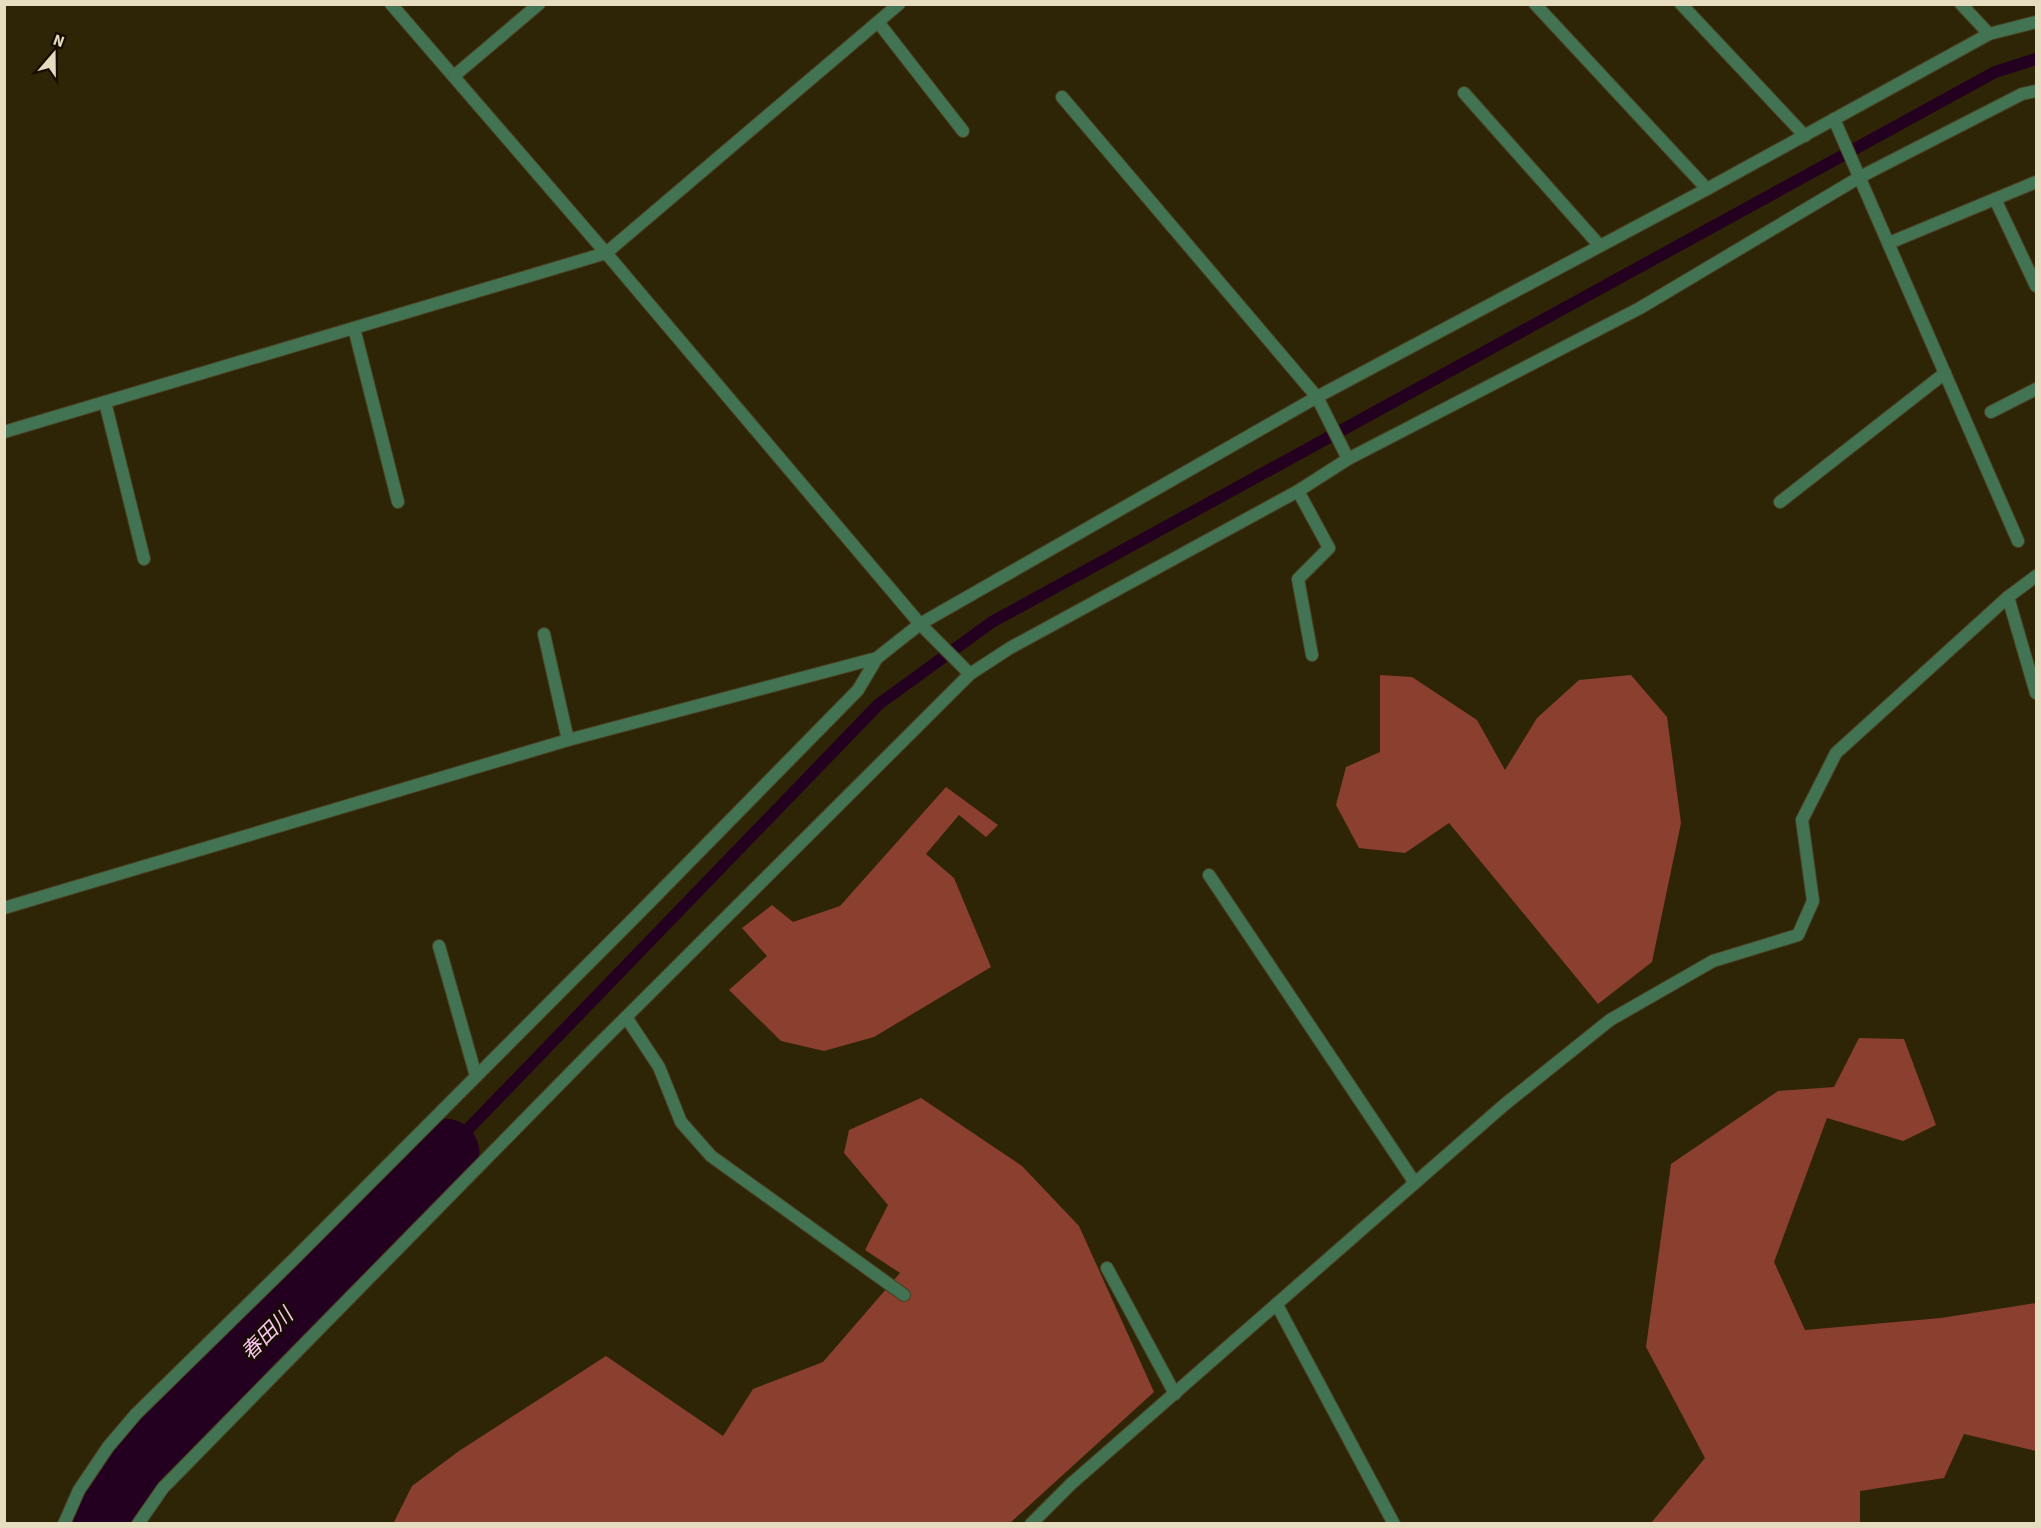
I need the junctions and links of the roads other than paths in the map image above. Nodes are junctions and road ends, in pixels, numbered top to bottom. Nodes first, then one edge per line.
1 (391, 4) edge
2 (538, 4) edge
3 (899, 4) edge
4 (1535, 4) edge
5 (1681, 4) edge
6 (1961, 4) edge
7 (878, 22) junction
8 (2037, 22) edge
9 (1989, 34) junction
10 (454, 76) junction
11 (2037, 91) edge
12 (1464, 93) dead end
13 (1062, 98) dead end
14 (1834, 119) junction
15 (963, 130) dead end
16 (1805, 136) junction
17 (1860, 177) junction
18 (2037, 182) edge
19 (1707, 189) junction
20 (1995, 199) junction
21 (1889, 243) junction
22 (1600, 246) junction
23 (606, 253) junction
24 (2037, 286) edge
25 (354, 328) junction
26 (1945, 373) junction
27 (2037, 389) edge
28 (1317, 396) junction
29 (105, 402) junction
30 (1991, 412) dead end
31 (4, 432) edge
32 (1348, 459) junction
33 (1298, 490) junction
34 (398, 501) dead end
35 (1780, 502) dead end
36 (2018, 541) dead end
37 (144, 559) dead end
38 (2037, 576) edge
39 (2008, 597) junction
40 (923, 628) junction
41 (544, 634) dead end
42 (1312, 655) dead end
43 (877, 658) junction
44 (970, 674) junction
45 (2037, 693) edge
46 (568, 740) junction
47 (1209, 875) dead end
48 (4, 908) edge
49 (439, 946) dead end
50 (626, 1017) junction
51 (476, 1077) junction
52 (1415, 1183) junction
53 (1107, 1268) dead end
54 (904, 1295) dead end
55 (1277, 1305) junction
56 (1174, 1394) junction
57 (64, 1524) edge
58 (138, 1524) edge
59 (1031, 1524) edge
60 (1394, 1524) edge

1 - 10 street
2 - 10 street
3 - 7 street
4 - 19 street
5 - 16 street
6 - 9 street
7 - 15 street
7 - 23 street
8 - 9 street
9 - 14 street
10 - 23 street
11 - 17 street
12 - 22 street
13 - 28 street
14 - 16 street
14 - 17 street
16 - 19 street
17 - 21 street
17 - 32 street
18 - 20 street
19 - 22 street
20 - 21 street
20 - 24 street
21 - 26 street
22 - 28 street
23 - 25 street
23 - 40 street
25 - 29 street
25 - 34 street
26 - 35 street
26 - 36 street
27 - 30 street
28 - 32 street
28 - 40 street
29 - 31 street
29 - 37 street
32 - 33 street
33 - 42 street
33 - 44 street
38 - 39 street
39 - 45 street
39 - 52 street
40 - 43 street
40 - 44 street
41 - 46 street
43 - 46 street
43 - 51 street
44 - 50 street
46 - 48 street
47 - 52 street
49 - 51 street
50 - 54 street
50 - 58 street
51 - 57 street
52 - 55 street
53 - 56 street
55 - 56 street
55 - 60 street
56 - 59 street

